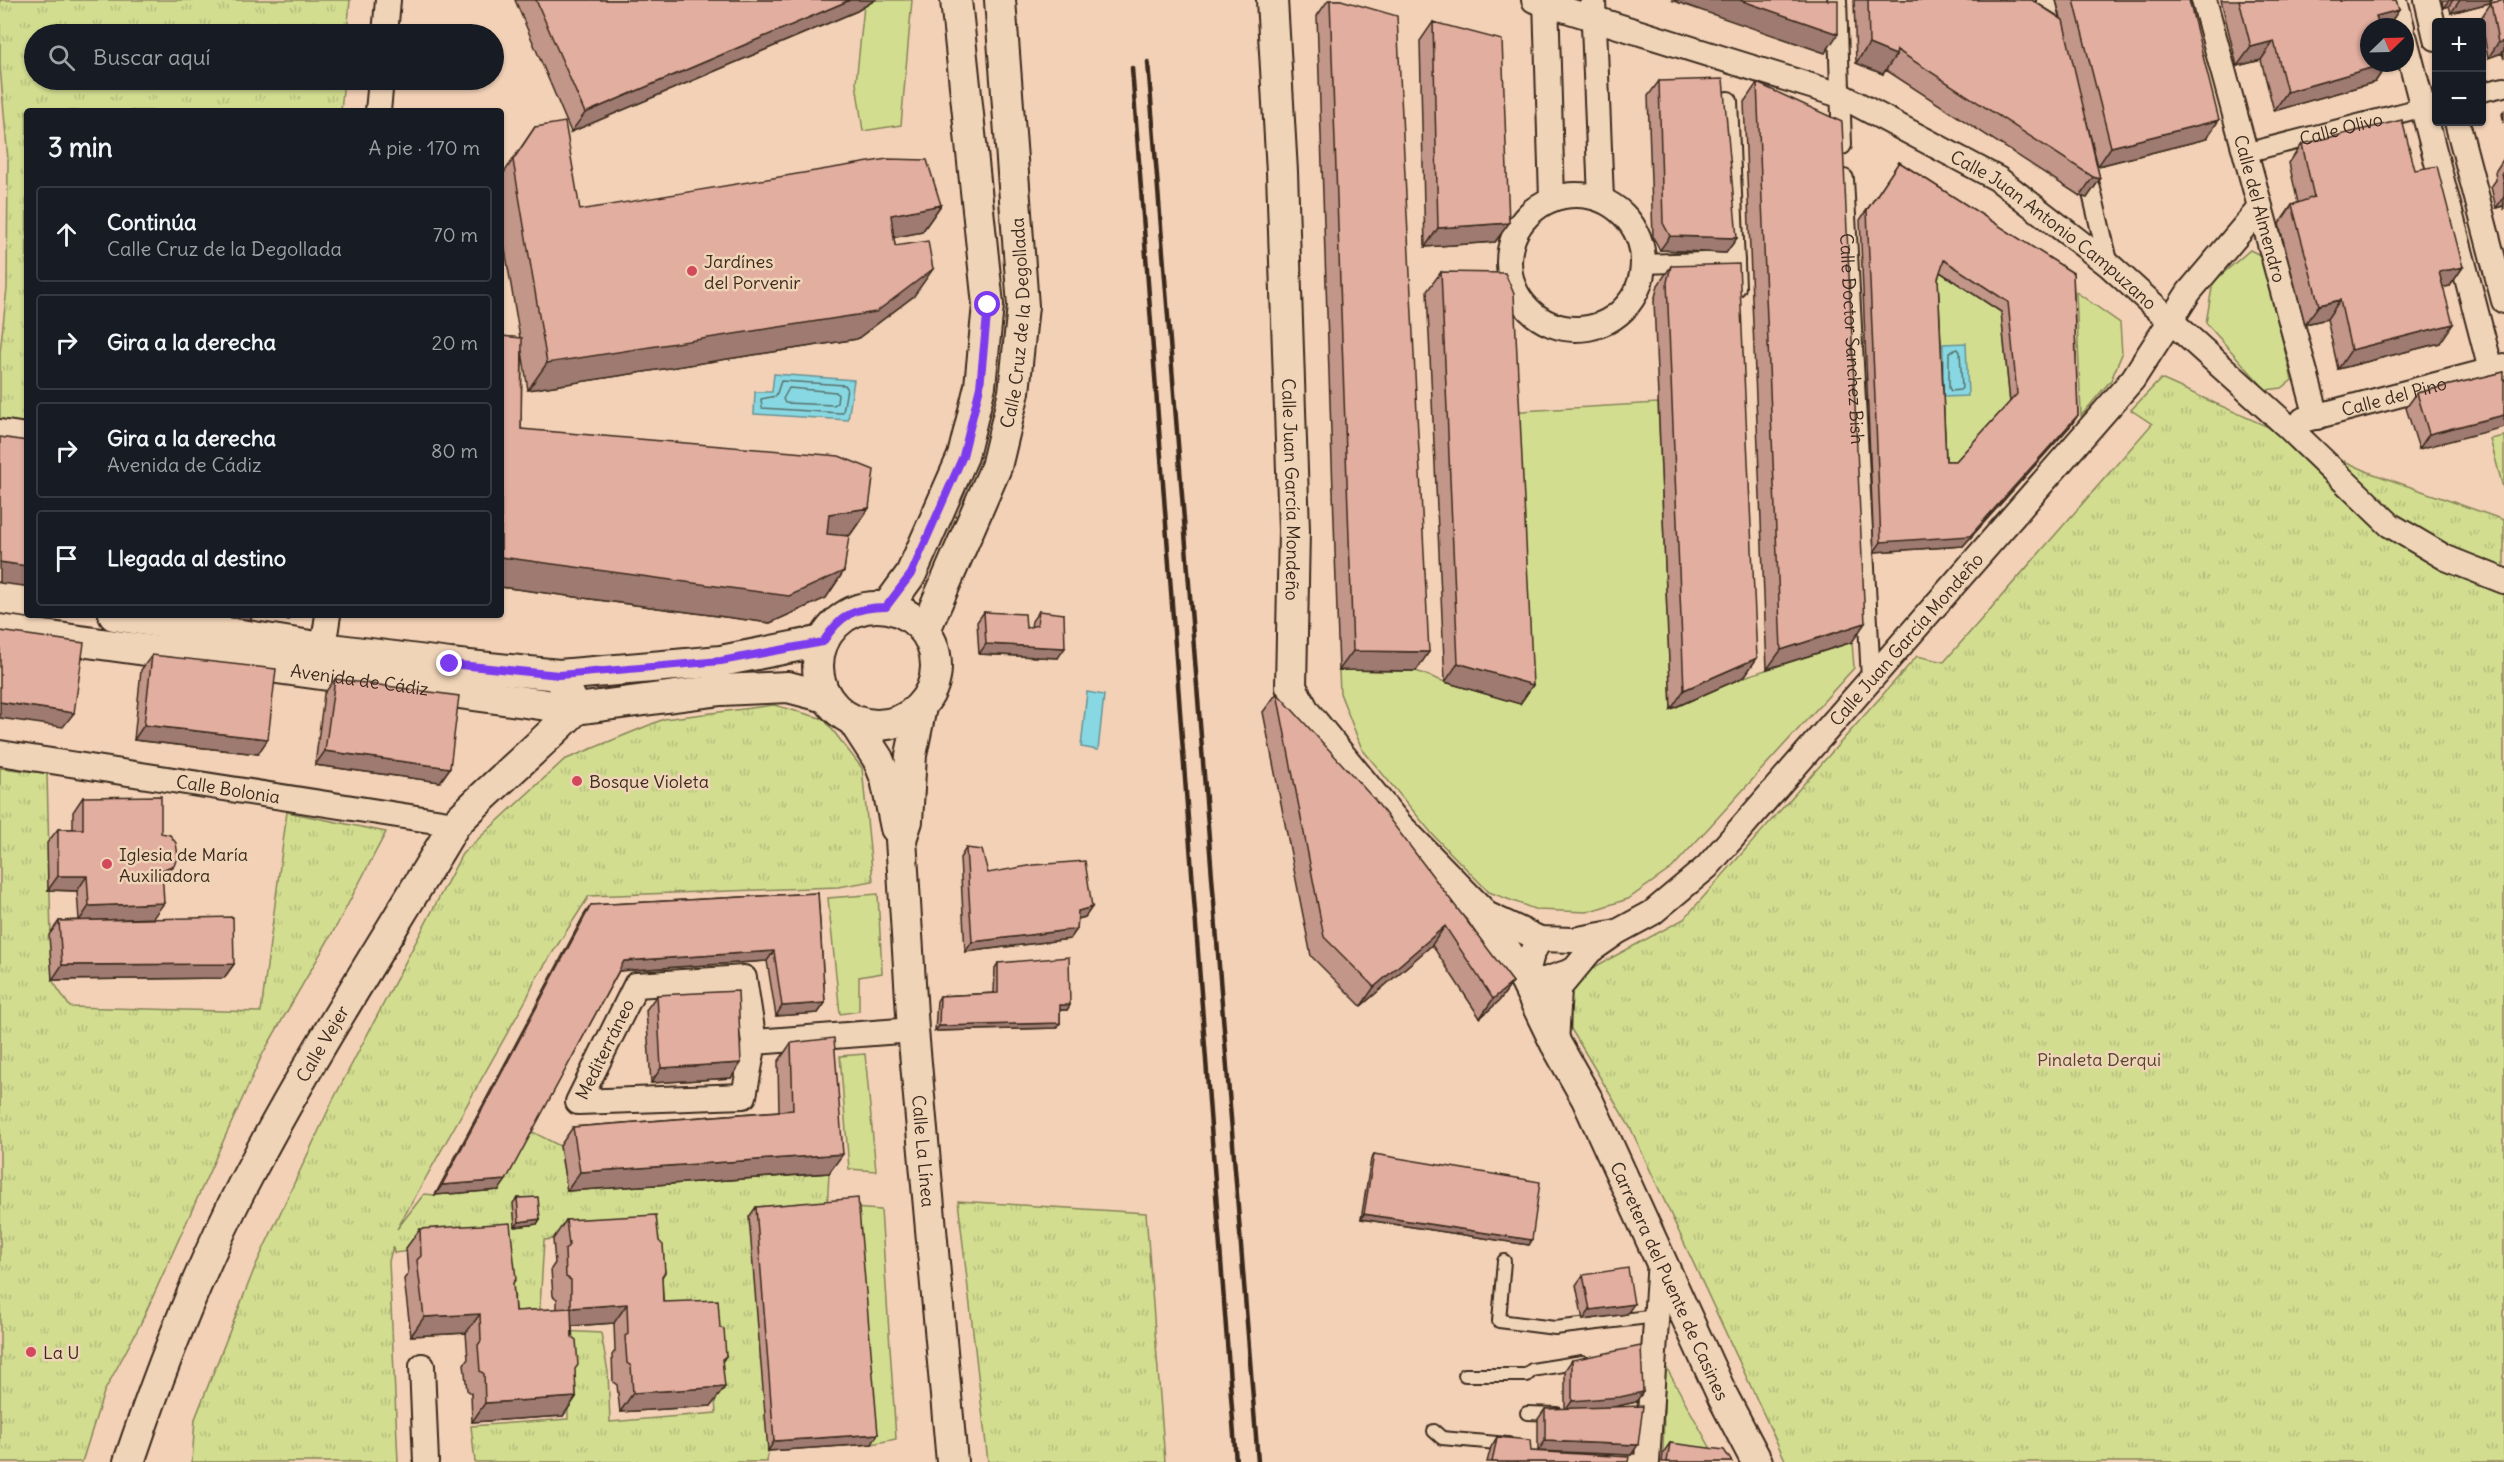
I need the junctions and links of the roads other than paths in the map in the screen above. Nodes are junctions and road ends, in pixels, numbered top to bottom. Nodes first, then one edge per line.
1 (388, 0) edge
2 (956, 0) edge
3 (1000, 0) edge
4 (1272, 0) edge
5 (1837, 0) edge
6 (2204, 0) edge
7 (2395, 0) edge
8 (2427, 0) edge
9 (1542, 1) edge
10 (2042, 8) edge
11 (1593, 9) edge
12 (2400, 18) edge
13 (2432, 21) edge
14 (386, 24) edge
15 (2058, 51) edge
16 (2414, 64) edge
17 (2504, 87) edge
18 (380, 90) edge
19 (2486, 91) edge
20 (1840, 95) junction
21 (1728, 101) dead end
22 (2429, 106) edge
23 (378, 108) edge
24 (2458, 126) edge
25 (2083, 152) edge
26 (2245, 153) junction
27 (1552, 199) junction
28 (1601, 199) junction
29 (2260, 208) junction
30 (1735, 261) junction
31 (1643, 264) junction
32 (2109, 265) junction
33 (2504, 301) edge
34 (1737, 309) edge
35 (2170, 320) junction
36 (2497, 368) edge
37 (2317, 417) junction
38 (2286, 425) junction
39 (0, 432) edge
40 (24, 436) edge
41 (2504, 581) edge
42 (0, 598) edge
43 (24, 602) edge
44 (886, 607) junction
45 (328, 618) edge
46 (164, 619) edge
47 (213, 623) edge
48 (0, 630) edge
49 (925, 630) junction
50 (823, 642) junction
51 (323, 648) junction
52 (635, 668) junction
53 (559, 675) junction
54 (1871, 679) junction
55 (826, 697) junction
56 (921, 707) junction
57 (576, 708) junction
58 (854, 722) junction
59 (0, 753) edge
60 (455, 824) junction
61 (902, 839) junction
62 (1480, 911) junction
63 (1617, 932) junction
64 (1540, 939) junction
65 (1572, 971) junction
66 (1526, 980) junction
67 (913, 1030) junction
68 (754, 1042) junction
69 (1556, 1044) junction
70 (1587, 1099) joint
71 (1661, 1257) junction
72 (1504, 1261) dead end
73 (1657, 1316) junction
74 (1599, 1359) edge
75 (422, 1366) dead end
76 (1465, 1375) dead end
77 (1527, 1413) dead end
78 (1574, 1414) edge
79 (1434, 1431) dead end
80 (1519, 1444) edge
81 (1598, 1460) edge
82 (129, 1462) edge
83 (426, 1462) edge
84 (952, 1462) edge
85 (1647, 1462) edge
86 (1757, 1462) edge

1 - 14 street
2 - 44 street, Calle Cruz de la Degollada
3 - 49 street, Calle Cruz de la Degollada
4 - 62 street, Calle Juan García Mondeño
5 - 20 street, Calle Doctor Sanchez Bish
6 - 26 street, Calle del Almendro
7 - 12 street
8 - 13 street
9 - 11 street, Calle Juan Antonio Campuzano
9 - 27 street
10 - 15 street
11 - 20 street, Calle Juan Antonio Campuzano
11 - 28 street
16 - 22 street
17 - 19 street
18 - 23 street
20 - 32 street, Calle Juan Antonio Campuzano
20 - 54 street, Calle Doctor Sanchez Bish
21 - 30 street
22 - 26 street, Calle Olivo
22 - 36 street
24 - 33 street
25 - 32 street
26 - 29 street, Calle del Almendro
27 - 28 street
27 - 31 street
28 - 31 street
29 - 35 street, Calle Juan García Mondeño
29 - 37 street, Calle del Almendro
30 - 31 street
30 - 34 street
32 - 35 street, Calle Juan Antonio Campuzano
35 - 38 street, Calle Juan Antonio Campuzano
35 - 54 street, Calle Juan García Mondeño
36 - 37 street, Calle del Pino
37 - 38 street, Calle del Pino
38 - 41 street, Calle Juan Antonio Campuzano
39 - 40 street
42 - 43 street
44 - 49 street
44 - 50 street
45 - 51 street
46 - 47 street, Avenida de Cádiz
47 - 51 street, Avenida de Cádiz
48 - 57 street, Avenida de Cádiz
49 - 56 street
50 - 52 street, Avenida de Cádiz
50 - 55 street
51 - 53 street, Avenida de Cádiz
52 - 53 street, Avenida de Cádiz
52 - 57 street, Calle Vejer
53 - 57 street
54 - 63 street, Calle Juan García Mondeño
55 - 57 street, Avenida de Cádiz
55 - 58 street
56 - 58 street
56 - 61 street, Calle La Línea
57 - 60 street, Calle Vejer
58 - 61 street, Calle La Línea
59 - 60 street, Calle Bolonia
60 - 82 street, Calle Vejer
61 - 67 street, Calle La Línea
62 - 64 street, Calle Juan García Mondeño
62 - 66 street, Calle Juan García Mondeño
63 - 64 street, Calle Juan García Mondeño
63 - 65 street
64 - 66 street
65 - 66 street
65 - 69 street
66 - 69 street, Calle Juan García Mondeño
67 - 68 street
67 - 84 street, Calle La Línea
68 - 68 street, Mediterráneo
69 - 70 street, Calle Juan García Mondeño
70 - 71 street, Carretera del Puente de Casines
71 - 73 street
71 - 86 street, Carretera del Puente de Casines
72 - 73 lane
73 - 85 street
74 - 76 lane
75 - 83 street
77 - 78 lane
79 - 80 lane
81 - 85 lane

